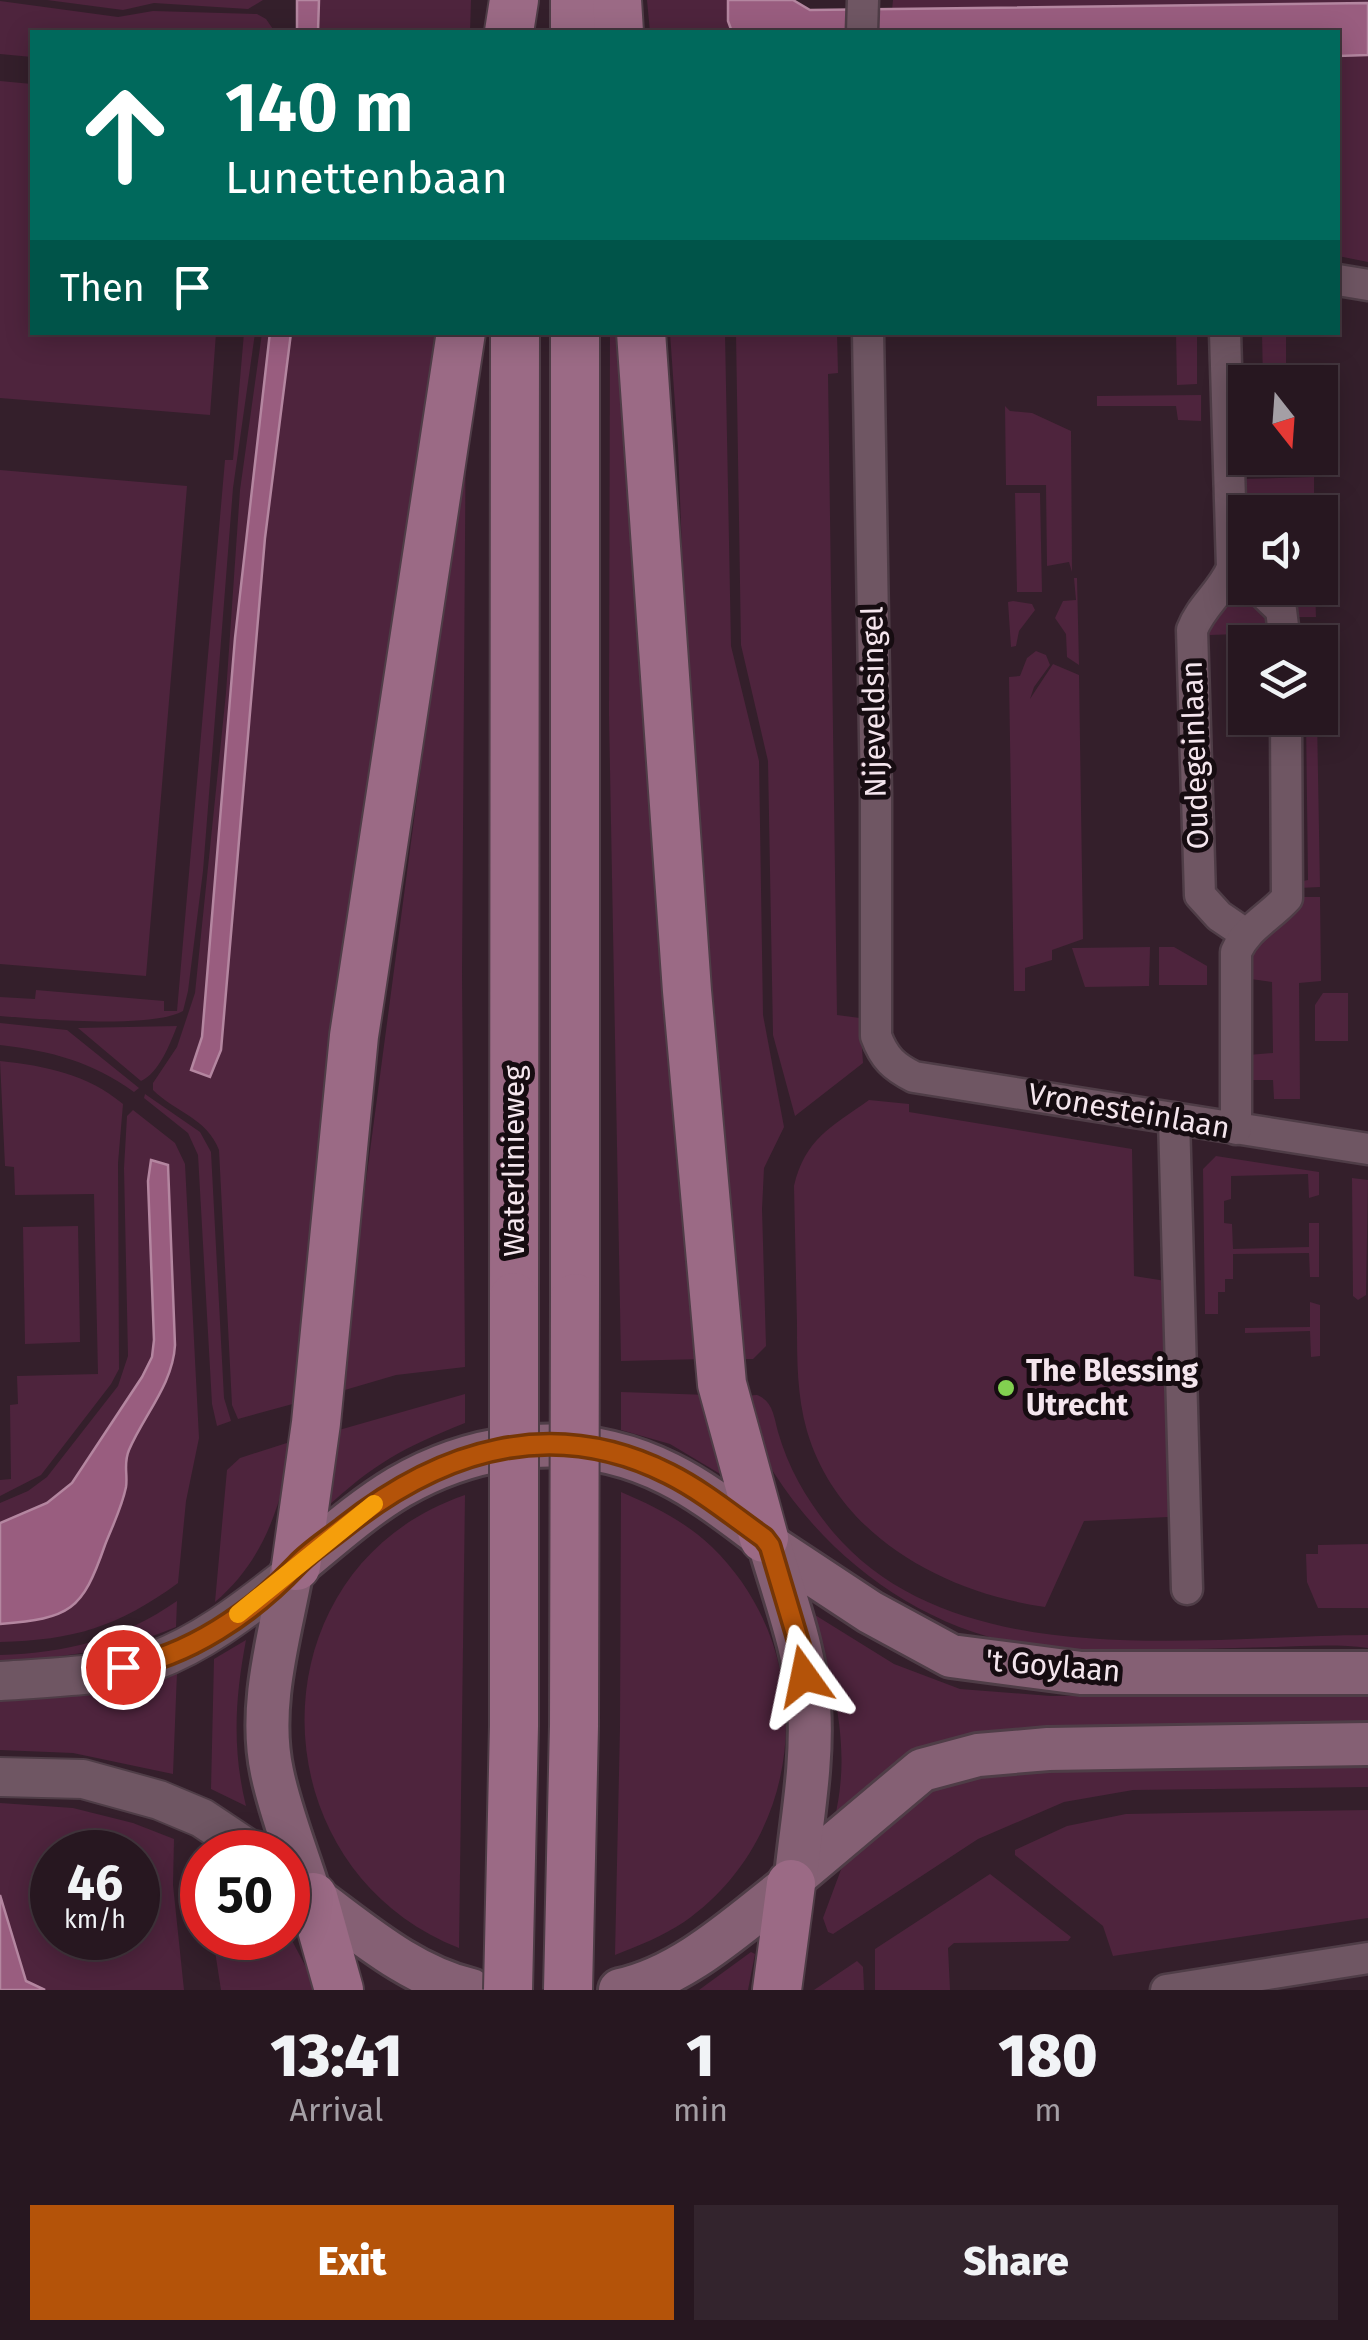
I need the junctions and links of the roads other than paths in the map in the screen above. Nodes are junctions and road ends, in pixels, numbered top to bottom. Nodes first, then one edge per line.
1 (515, 0) edge
2 (575, 0) edge
3 (617, 0) edge
4 (862, 0) edge
5 (512, 30) edge
6 (575, 30) edge
7 (619, 30) edge
8 (862, 30) edge
9 (1340, 280) edge
10 (1368, 285) edge
11 (462, 335) edge
12 (515, 335) edge
13 (575, 335) edge
14 (641, 335) edge
15 (868, 335) edge
16 (1225, 335) edge
17 (1234, 495) edge
18 (1228, 584) edge
19 (1286, 735) edge
20 (1244, 933) junction
21 (893, 1066) joint
22 (1174, 1118) junction
23 (1236, 1129) junction
24 (1368, 1149) edge
25 (767, 1542) junction
26 (293, 1570) junction
27 (1187, 1589) dead end
28 (1368, 1673) edge
29 (0, 1681) edge
30 (1368, 1744) edge
31 (0, 1777) edge
32 (220, 1830) edge
33 (288, 1830) edge
34 (793, 1880) junction
35 (310, 1892) edge
36 (310, 1907) edge
37 (1368, 1958) edge
38 (339, 1990) edge
39 (471, 1990) edge
40 (508, 1990) edge
41 (568, 1990) edge
42 (620, 1990) edge
43 (777, 1990) edge
44 (1166, 1990) edge

1 - 5 main road
2 - 6 main road
3 - 7 main road
4 - 8 street
9 - 10 street
11 - 26 main road
12 - 40 main road, Waterlinieweg, bridge
13 - 41 main road, Waterlinieweg, bridge
14 - 25 main road
15 - 21 street, Nijeveldsingel
16 - 17 street, Oudegeinlaan
18 - 20 street, Oudegeinlaan
19 - 20 street
20 - 23 street
21 - 22 street, Vronesteinlaan
22 - 23 street, Vronesteinlaan
22 - 27 street
23 - 24 street, Vronesteinlaan
25 - 26 main road, 't Goylaan
25 - 28 main road, 't Goylaan
25 - 34 main road
26 - 29 street
26 - 33 main road
30 - 34 main road
31 - 32 street
34 - 42 main road
34 - 43 main road
35 - 39 main road
36 - 38 main road
37 - 44 street

